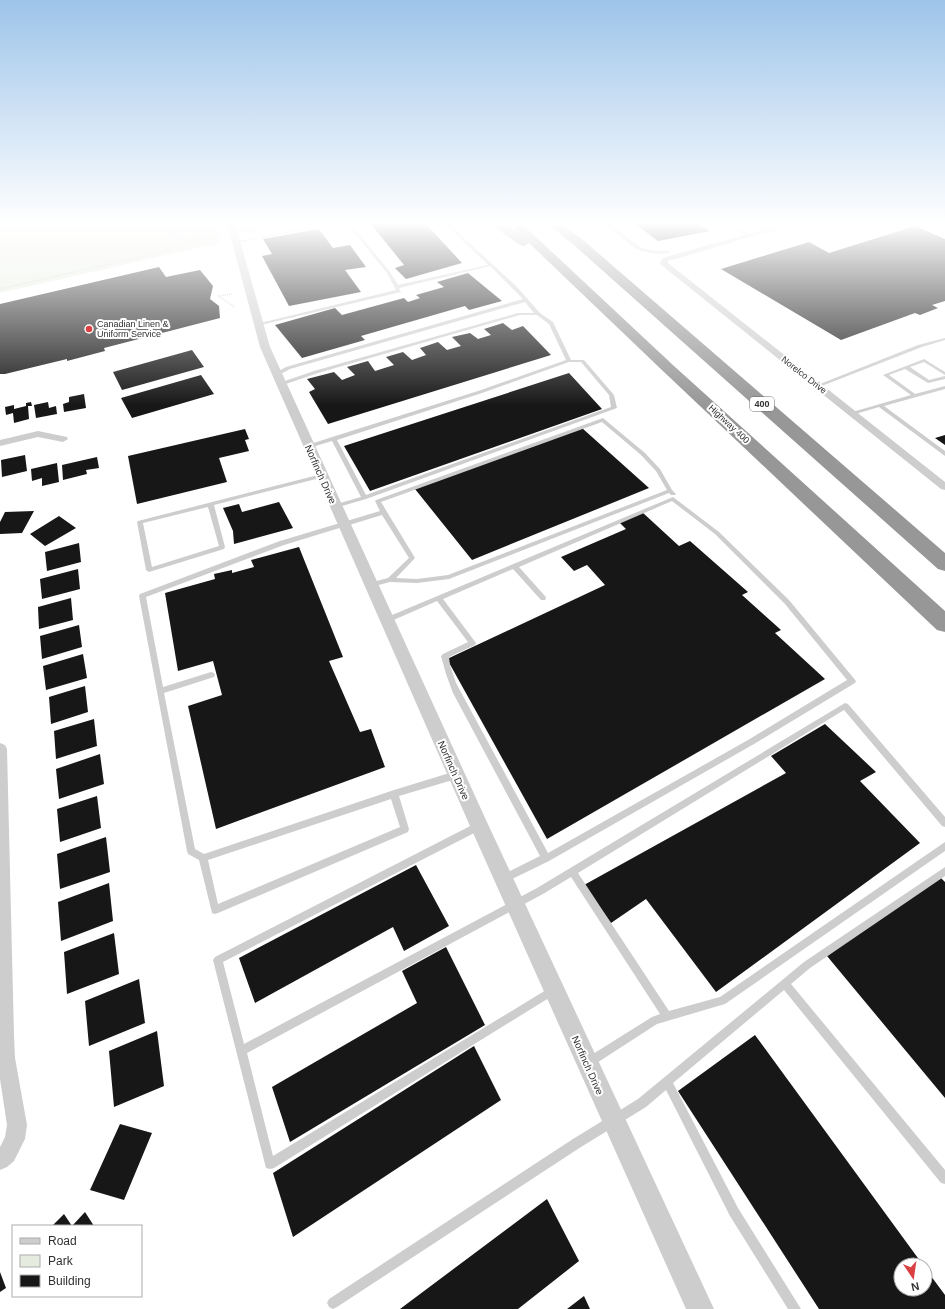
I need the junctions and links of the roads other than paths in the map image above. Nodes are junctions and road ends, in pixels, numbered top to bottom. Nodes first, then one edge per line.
1 (247, 284) edge
2 (394, 284) edge
3 (409, 284) edge
4 (510, 284) edge
5 (579, 284) edge
6 (626, 284) edge
7 (688, 284) edge
8 (396, 287) junction
9 (525, 300) junction
10 (538, 314) junction
11 (258, 325) junction
12 (945, 339) edge
13 (325, 358) junction
14 (569, 361) junction
15 (333, 367) junction
16 (906, 367) junction
17 (945, 374) edge
18 (945, 377) edge
19 (279, 379) junction
20 (928, 382) junction
21 (817, 386) junction
22 (945, 387) edge
23 (937, 389) junction
24 (914, 395) junction
25 (880, 405) junction
26 (852, 413) junction
27 (62, 439) dead end
28 (334, 439) junction
29 (0, 443) edge
30 (309, 446) junction
31 (945, 454) edge
32 (322, 476) junction
33 (945, 487) edge
34 (670, 491) junction
35 (374, 495) junction
36 (364, 498) junction
37 (673, 499) junction
38 (378, 501) junction
39 (211, 505) junction
40 (335, 506) junction
41 (384, 513) junction
42 (344, 524) junction
43 (945, 564) edge
44 (515, 567) junction
45 (390, 580) junction
46 (371, 585) junction
47 (543, 598) dead end
48 (439, 599) junction
49 (387, 620) junction
50 (945, 624) edge
51 (211, 675) dead end
52 (160, 691) junction
53 (0, 749) edge
54 (456, 775) junction
55 (394, 794) junction
56 (945, 823) edge
57 (479, 826) junction
58 (945, 846) edge
59 (203, 858) junction
60 (546, 858) junction
61 (945, 871) edge
62 (572, 872) junction
63 (503, 879) junction
64 (515, 905) junction
65 (785, 984) junction
66 (554, 990) junction
67 (667, 1016) junction
68 (241, 1051) junction
69 (588, 1064) junction
70 (667, 1082) junction
71 (613, 1120) junction
72 (0, 1160) edge
73 (945, 1178) edge
74 (333, 1303) dead end
75 (700, 1309) edge
76 (795, 1309) edge

1 - 11 street, Norfinch Drive
2 - 8 lane
3 - 8 lane
4 - 9 lane
5 - 50 highway, Highway 400
6 - 43 highway, 400
7 - 21 street, Norelco Drive
8 - 11 lane
9 - 10 lane
9 - 13 lane
10 - 14 lane
10 - 15 lane
11 - 19 street, Norfinch Drive
12 - 21 lane
13 - 15 lane
13 - 19 lane
14 - 28 lane
14 - 35 lane
15 - 19 lane
16 - 17 lane
16 - 20 lane
16 - 24 lane
18 - 20 lane
19 - 30 street, Norfinch Drive
20 - 23 lane
21 - 26 street, Norelco Drive
22 - 23 lane
23 - 24 lane
24 - 25 lane
25 - 26 lane
25 - 31 lane
26 - 33 street, Norelco Drive
27 - 29 street
28 - 30 lane
28 - 36 lane
30 - 32 street, Norfinch Drive
32 - 39 lane
32 - 40 street, Norfinch Drive
34 - 37 lane
34 - 38 lane
34 - 45 lane
35 - 36 lane
35 - 38 lane
36 - 40 lane
37 - 44 lane
37 - 60 lane
38 - 41 lane
39 - 39 lane
40 - 42 street, Norfinch Drive
41 - 42 lane
41 - 45 lane
42 - 46 street, Norfinch Drive
42 - 52 lane
44 - 47 lane
44 - 48 lane
45 - 46 lane
46 - 49 street, Norfinch Drive
48 - 49 lane
48 - 60 lane
49 - 54 street, Norfinch Drive
51 - 52 lane
52 - 59 lane
53 - 72 street
54 - 55 lane
54 - 57 street, Norfinch Drive
55 - 59 lane
55 - 59 lane
56 - 62 lane
57 - 63 street, Norfinch Drive
57 - 68 lane
58 - 67 lane
60 - 63 lane
61 - 65 lane
62 - 64 lane
62 - 67 lane
63 - 64 street, Norfinch Drive
64 - 66 street, Norfinch Drive
64 - 68 lane
65 - 70 lane
65 - 73 lane
66 - 68 lane
66 - 69 street, Norfinch Drive
67 - 69 lane
69 - 71 street, Norfinch Drive
70 - 71 lane
70 - 76 lane
71 - 74 lane
71 - 75 street, Norfinch Drive

